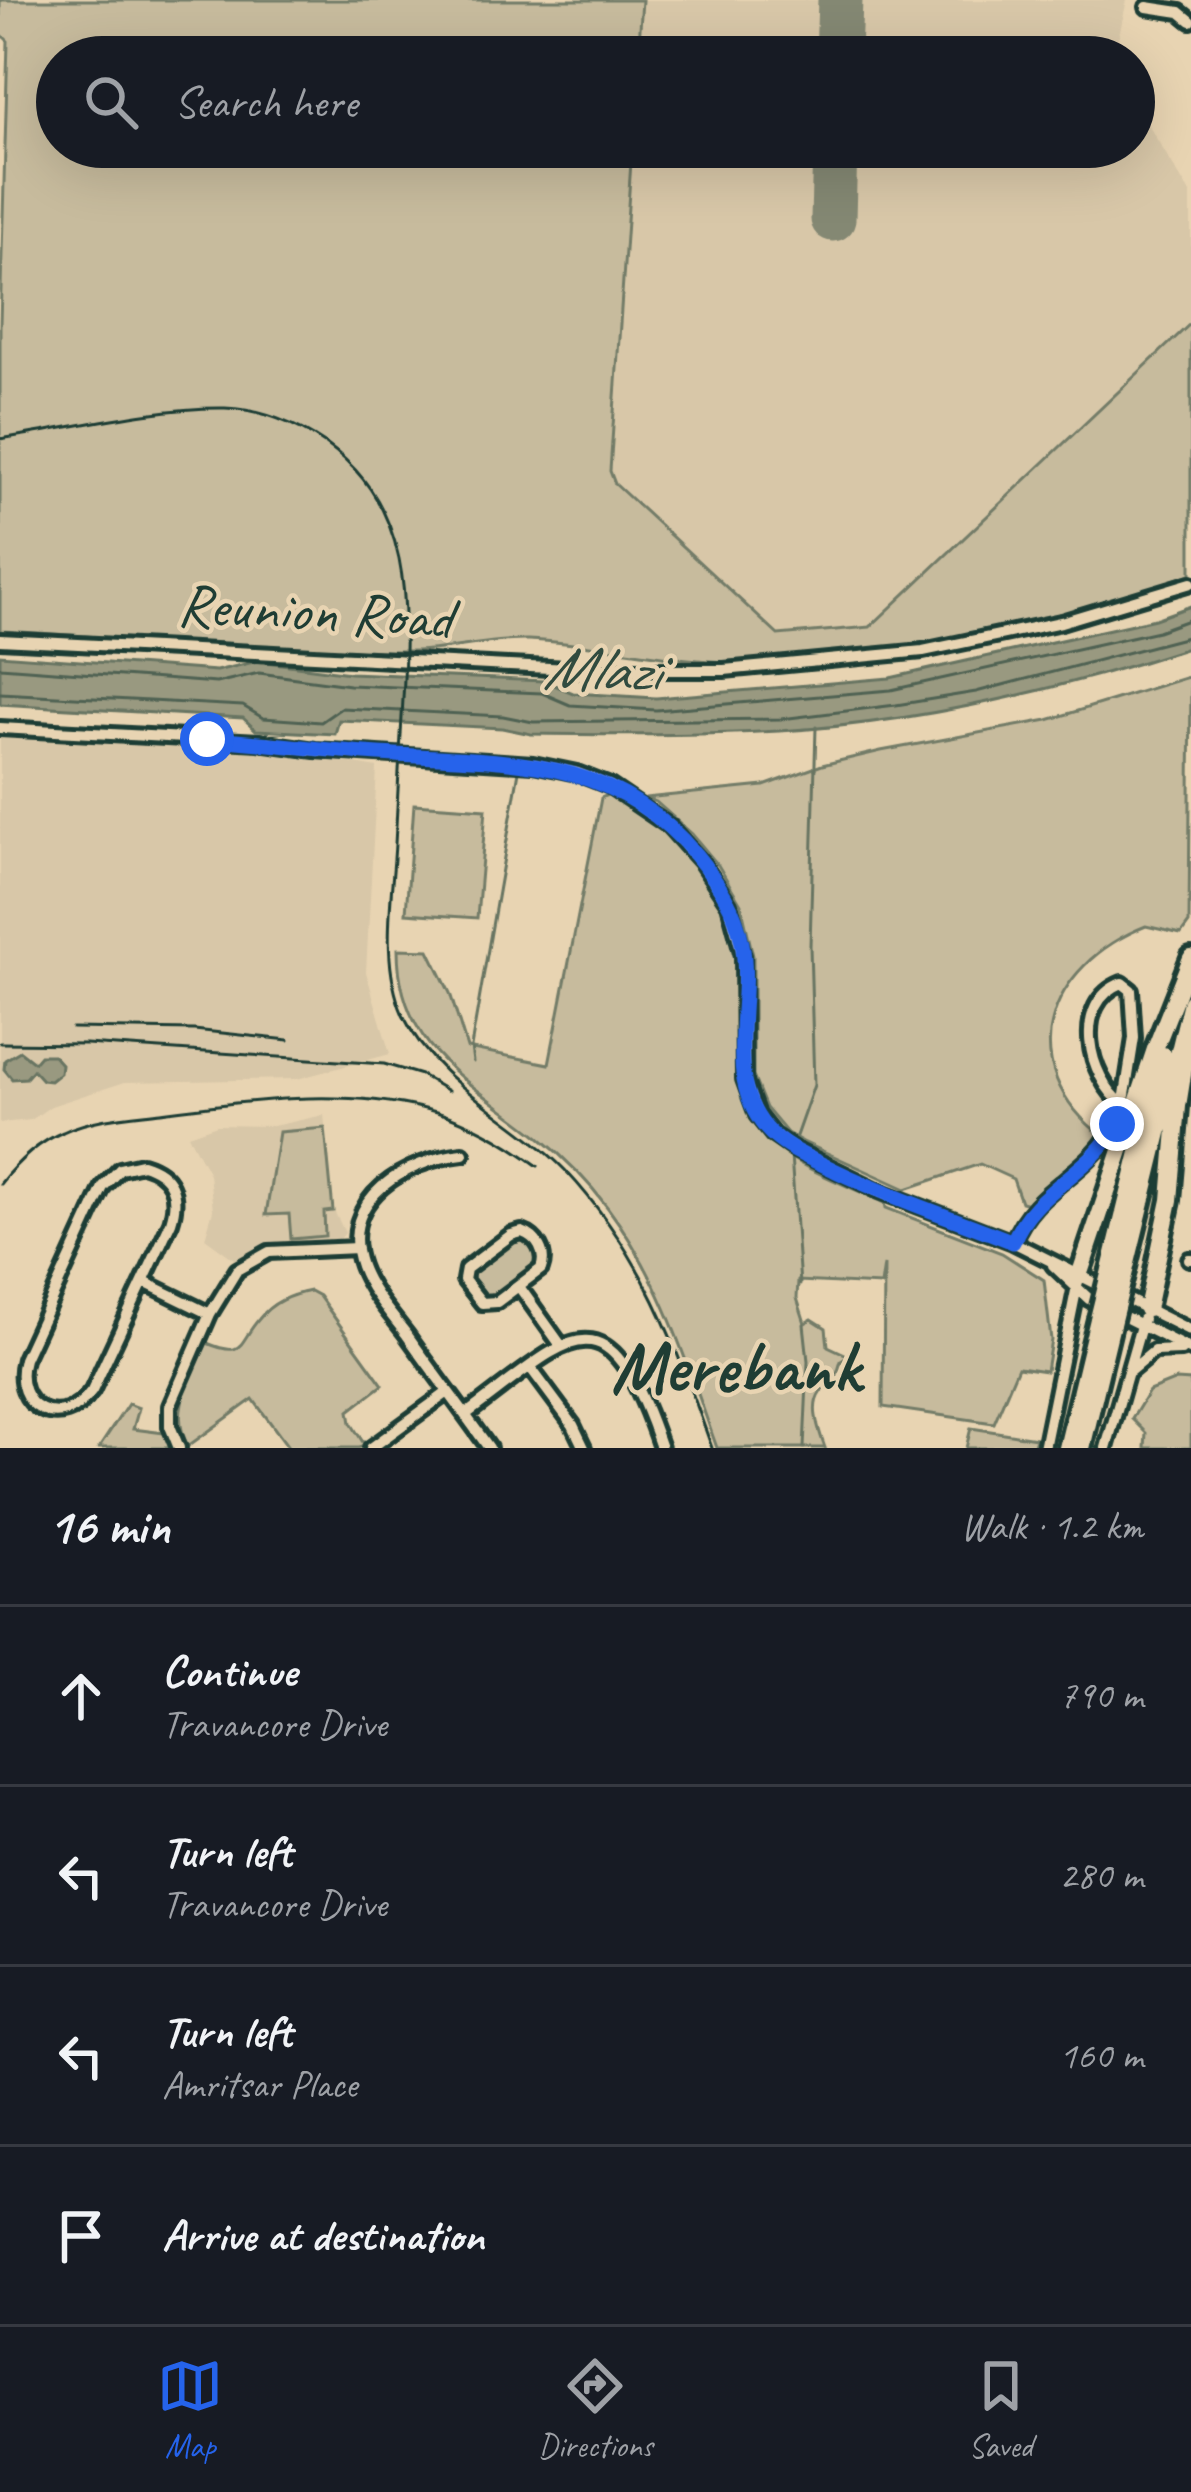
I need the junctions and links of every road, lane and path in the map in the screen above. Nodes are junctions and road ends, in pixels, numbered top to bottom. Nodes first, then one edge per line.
1 (1147, 7) dead end
2 (1191, 21) edge
3 (1191, 583) edge
4 (0, 640) edge
5 (0, 728) edge
6 (1191, 960) edge
7 (1191, 1002) edge
8 (1191, 1025) edge
9 (1123, 1103) junction
10 (463, 1154) dead end
11 (1013, 1242) junction
12 (357, 1248) junction
13 (1117, 1270) junction
14 (144, 1282) junction
15 (1077, 1282) junction
16 (520, 1288) junction
17 (210, 1314) junction
18 (1144, 1317) junction
19 (1105, 1321) junction
20 (1191, 1331) edge
21 (560, 1344) junction
22 (1191, 1350) edge
23 (530, 1367) junction
24 (1128, 1374) junction
25 (448, 1392) junction
26 (465, 1414) junction
27 (374, 1447) edge
28 (179, 1448) edge
29 (489, 1448) edge
30 (584, 1448) edge
31 (662, 1448) edge
32 (1044, 1448) edge
33 (1067, 1448) edge
34 (1082, 1448) edge
35 (1106, 1448) edge

1 - 2 street
3 - 4 street, Reunion Road
5 - 11 street
6 - 13 highway
6 - 15 highway
7 - 13 highway
8 - 18 highway
9 - 9 street
9 - 11 street
10 - 12 street
11 - 15 street
12 - 17 street
12 - 25 street
13 - 19 highway, bridge
14 - 14 street
14 - 17 street
15 - 18 street
15 - 32 street
16 - 16 street
16 - 21 street
17 - 28 street
18 - 20 street
18 - 22 street
18 - 24 street
19 - 33 highway
19 - 34 highway
21 - 23 street
21 - 31 street
22 - 24 street
23 - 26 street
23 - 30 street
24 - 35 street
25 - 26 street
25 - 27 street
26 - 29 street

